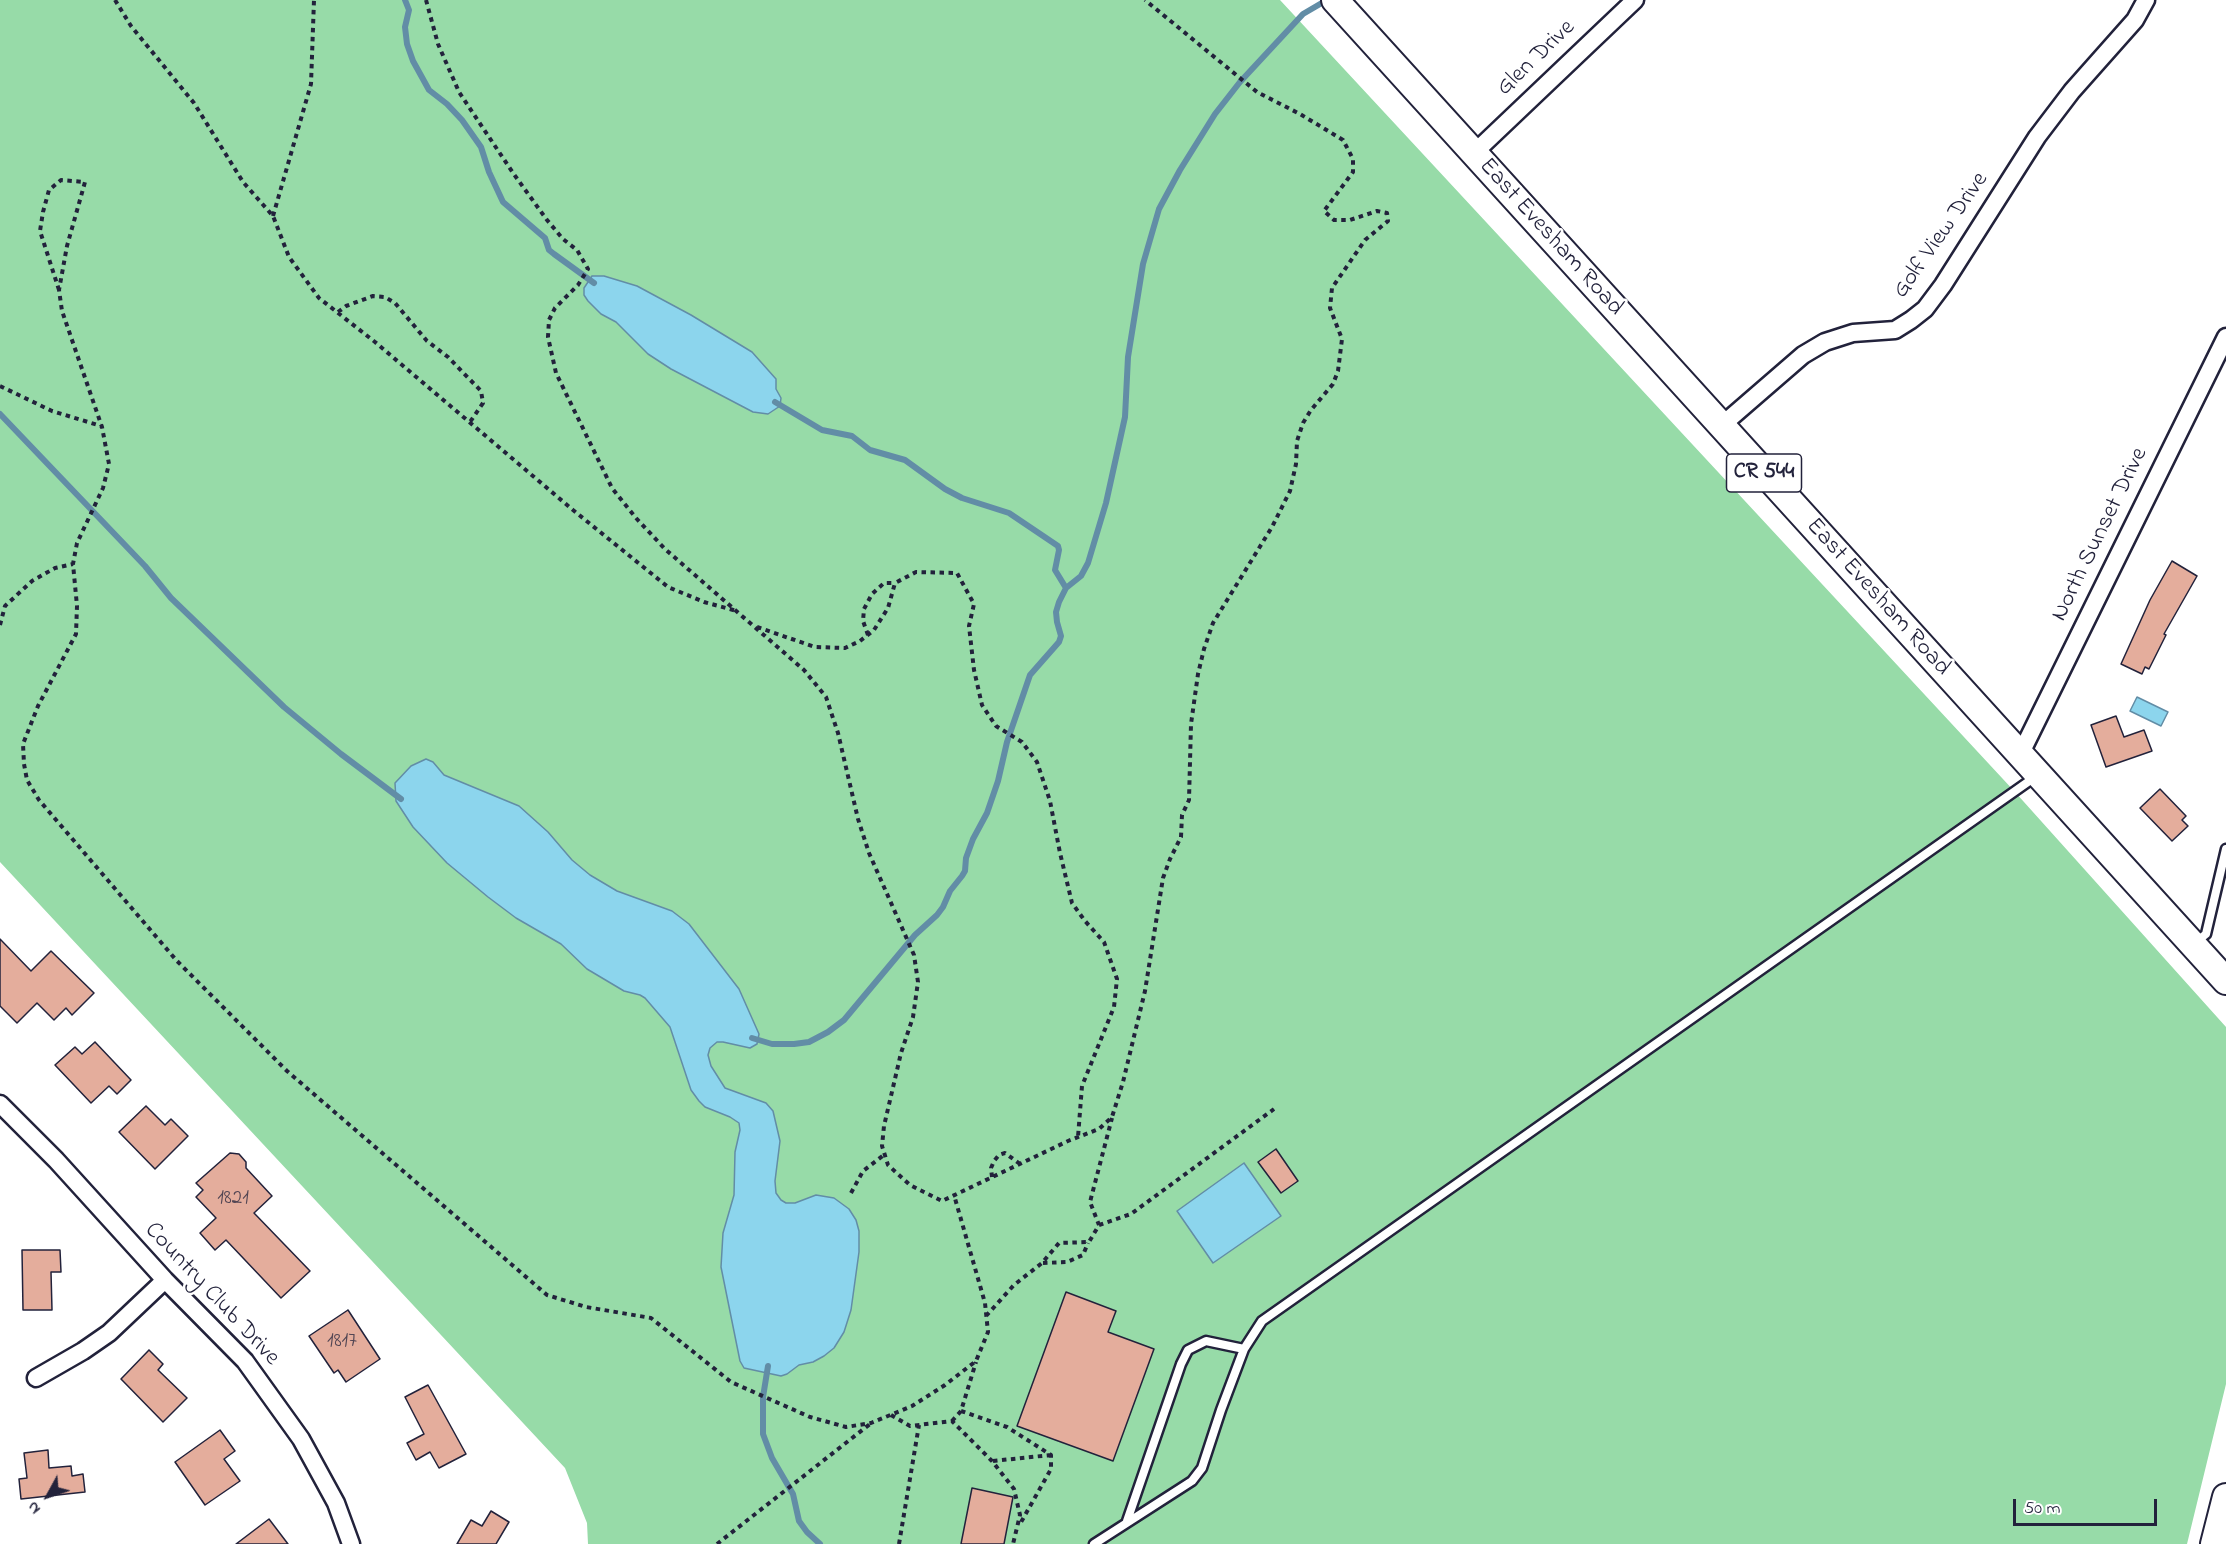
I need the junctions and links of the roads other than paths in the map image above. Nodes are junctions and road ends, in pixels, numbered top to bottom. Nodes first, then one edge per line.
1 (1335, 0) edge
2 (1635, 0) edge
3 (2146, 0) edge
4 (1473, 154) junction
5 (2226, 337) edge
6 (1721, 426) junction
7 (2020, 755) junction
8 (2038, 775) junction
9 (2226, 849) edge
10 (2193, 944) junction
11 (2226, 981) edge
12 (0, 1104) edge
13 (165, 1280) junction
14 (1244, 1349) junction
15 (36, 1378) dead end
16 (2226, 1497) edge
17 (1127, 1521) junction
18 (351, 1544) edge
19 (1094, 1544) edge
20 (2214, 1544) edge

1 - 4 main road, East Evesham Road / CR 544
2 - 4 street, Glen Drive
3 - 6 street, Golf View Drive
4 - 6 main road, East Evesham Road / CR 544
5 - 7 street, North Sunset Drive
6 - 7 main road, East Evesham Road / CR 544
7 - 8 main road, East Evesham Road / CR 544
8 - 10 main road, East Evesham Road / CR 544
8 - 14 lane
9 - 10 lane
10 - 11 main road, East Evesham Road / CR 544
12 - 13 street, Country Club Drive
13 - 15 street
13 - 18 street, Country Club Drive
14 - 17 lane
14 - 17 lane
16 - 20 main road
17 - 19 lane

